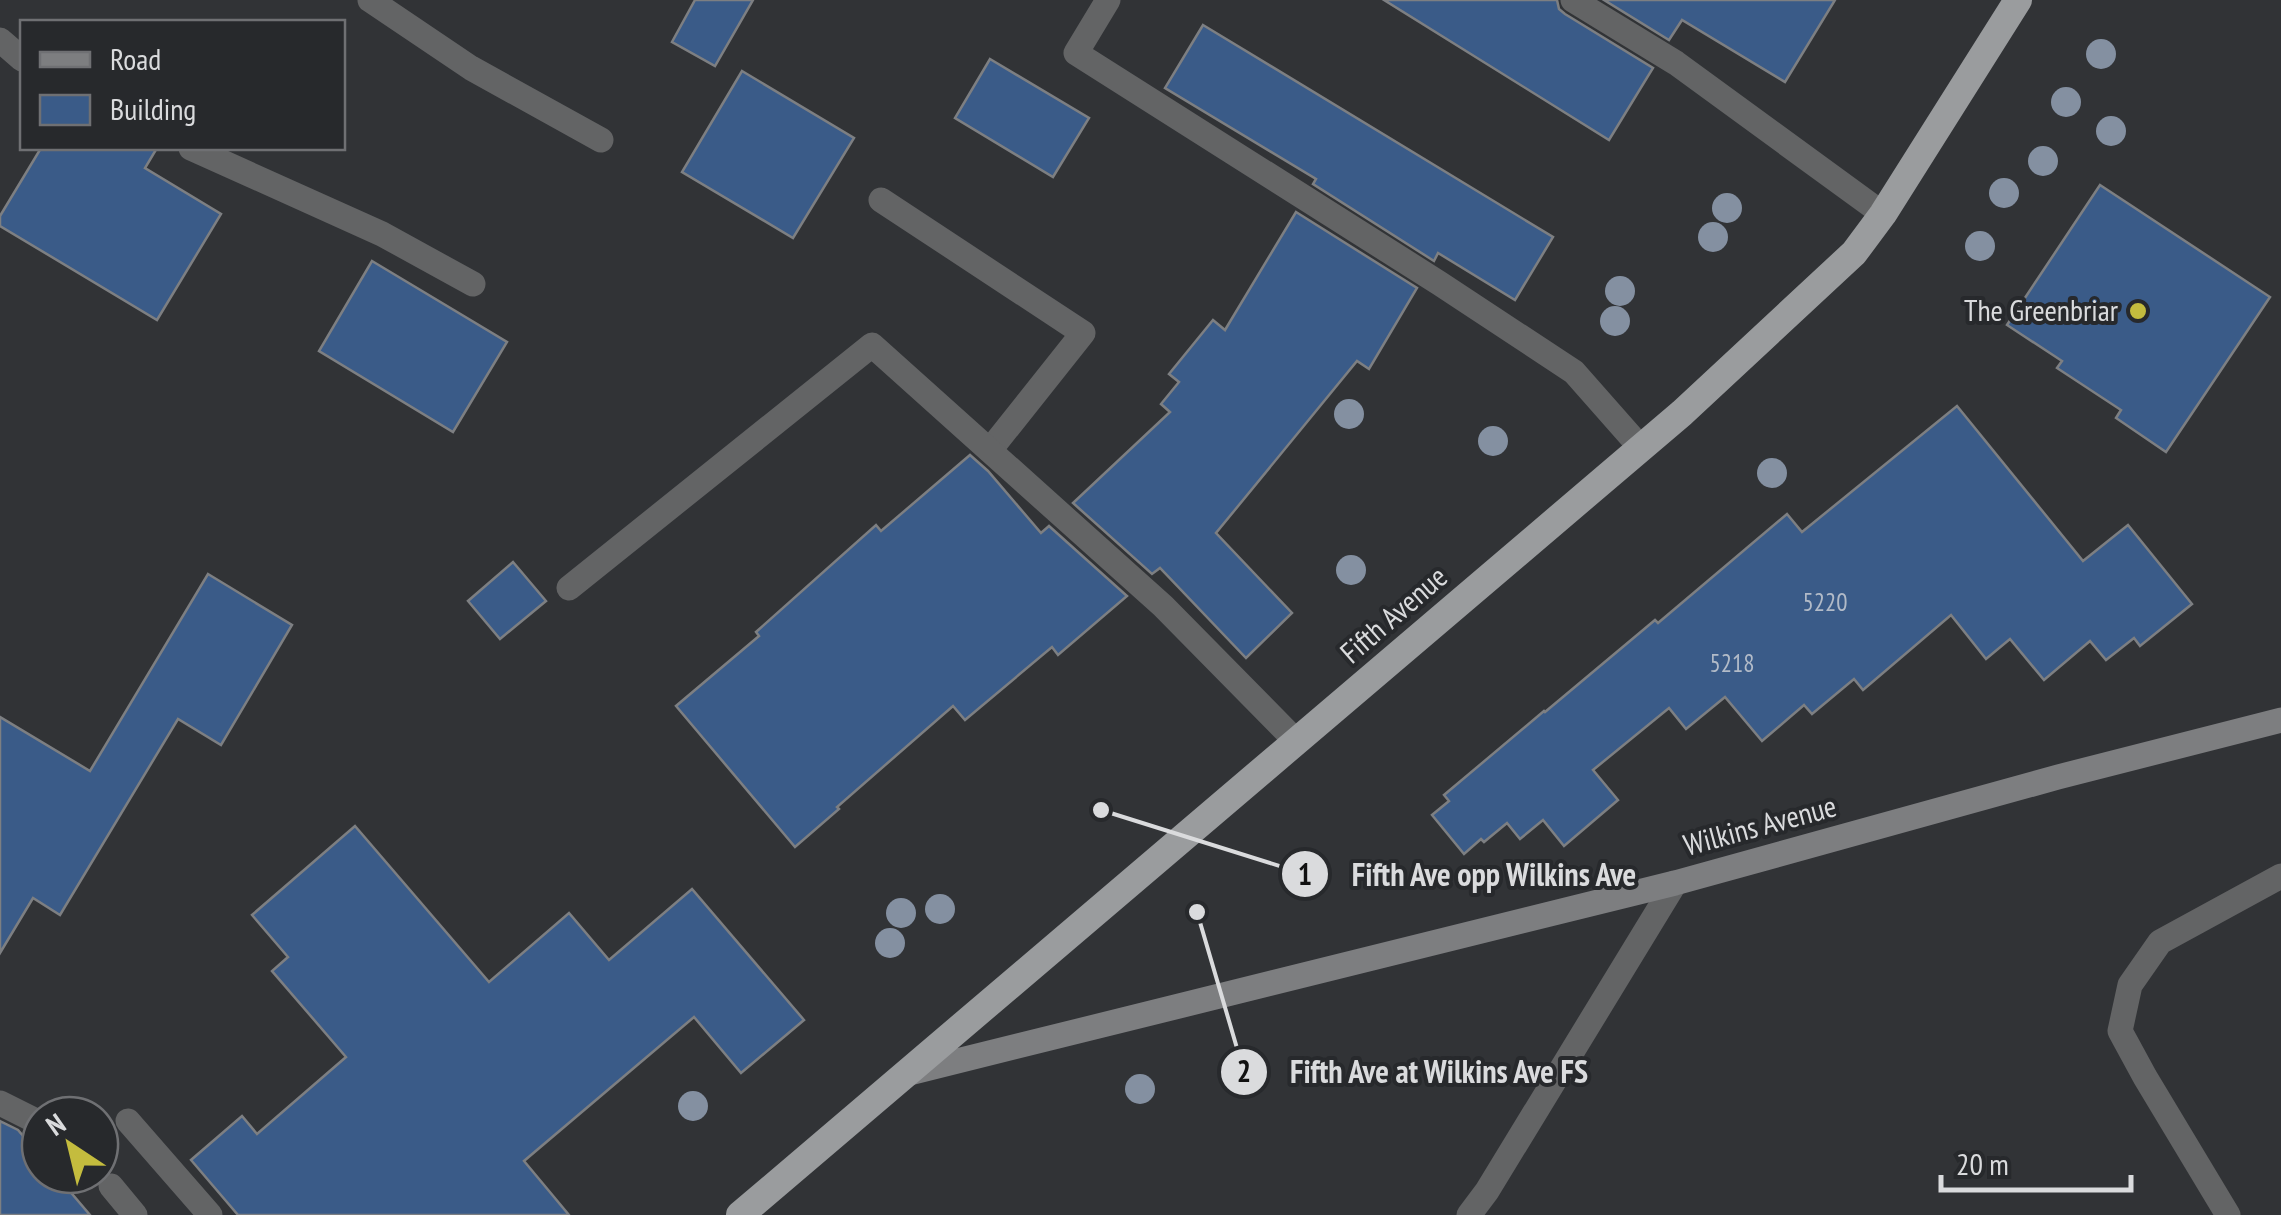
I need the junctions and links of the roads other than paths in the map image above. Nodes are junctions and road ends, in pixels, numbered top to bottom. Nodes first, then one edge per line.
1 (370, 0) edge
2 (1108, 0) edge
3 (1573, 0) edge
4 (2018, 0) edge
5 (0, 40) edge
6 (20, 57) edge
7 (601, 140) dead end
8 (195, 150) edge
9 (881, 200) dead end
10 (1883, 214) junction
11 (472, 284) dead end
12 (1641, 448) junction
13 (990, 450) junction
14 (570, 588) dead end
15 (2281, 720) edge
16 (1296, 741) junction
17 (2281, 876) edge
18 (1676, 883) junction
19 (905, 1074) junction
20 (128, 1121) dead end
21 (118, 1195) edge
22 (135, 1215) edge
23 (210, 1215) edge
24 (740, 1215) edge
25 (1469, 1215) edge
26 (2228, 1215) edge

1 - 7 street
2 - 12 street
3 - 10 street
4 - 10 highway, Fifth Avenue
5 - 6 street
8 - 11 street
9 - 13 street
10 - 12 highway, Fifth Avenue
12 - 16 highway, Fifth Avenue
13 - 14 street
13 - 16 street
15 - 18 main road, Wilkins Avenue
16 - 19 highway, Fifth Avenue
17 - 26 street
18 - 19 main road, Wilkins Avenue
18 - 25 street
19 - 24 highway, Fifth Avenue
20 - 23 street
21 - 22 street

